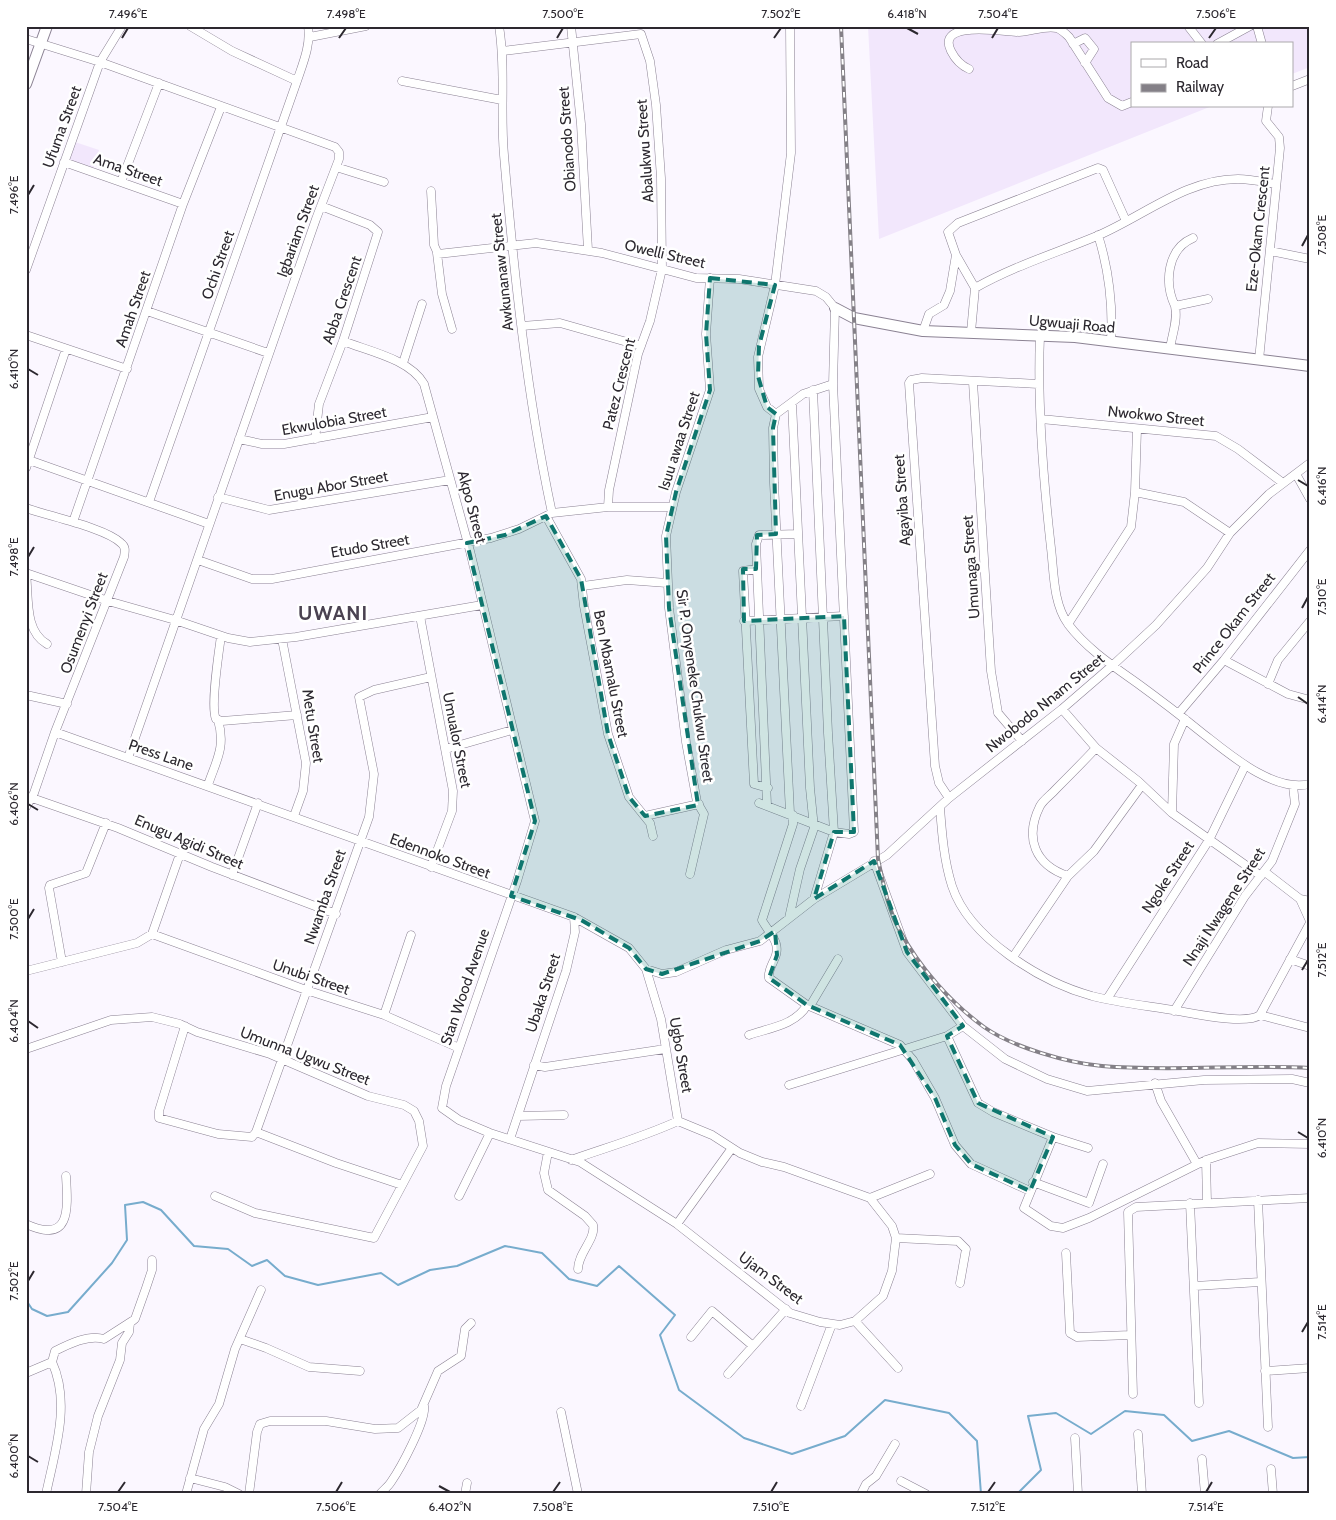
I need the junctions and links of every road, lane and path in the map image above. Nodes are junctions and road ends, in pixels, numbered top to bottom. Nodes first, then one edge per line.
1 (40, 26) edge
2 (48, 26) edge
3 (122, 26) edge
4 (190, 26) edge
5 (308, 26) edge
6 (366, 26) edge
7 (499, 26) edge
8 (571, 26) edge
9 (790, 26) edge
10 (1188, 26) edge
11 (1250, 26) edge
12 (1257, 26) edge
13 (640, 30) edge
14 (310, 37) junction
15 (34, 42) edge
16 (574, 42) junction
17 (1200, 42) edge
18 (1221, 42) edge
19 (1261, 42) edge
20 (1073, 44) junction
21 (503, 51) junction
22 (100, 62) junction
23 (1085, 64) junction
24 (26, 65) edge
25 (969, 69) dead end
26 (1310, 79) edge
27 (402, 80) dead end
28 (297, 81) junction
29 (26, 84) edge
30 (159, 84) junction
31 (1294, 85) edge
32 (502, 100) junction
33 (1131, 102) edge
34 (221, 106) junction
35 (1268, 108) edge
36 (281, 127) junction
37 (64, 162) junction
38 (336, 167) junction
39 (121, 182) junction
40 (384, 182) dead end
41 (1276, 184) junction
42 (431, 191) dead end
43 (183, 204) junction
44 (321, 206) junction
45 (1126, 221) junction
46 (1098, 235) junction
47 (1193, 238) dead end
48 (512, 245) junction
49 (588, 250) junction
50 (1270, 251) junction
51 (437, 253) junction
52 (956, 255) junction
53 (1310, 259) edge
54 (662, 269) junction
55 (26, 270) edge
56 (710, 278) junction
57 (775, 285) junction
58 (975, 288) junction
59 (1208, 299) dead end
60 (422, 304) dead end
61 (1176, 306) junction
62 (835, 308) junction
63 (147, 311) junction
64 (522, 326) junction
65 (452, 329) dead end
66 (923, 331) junction
67 (209, 332) junction
68 (971, 332) junction
69 (26, 335) edge
70 (1040, 336) junction
71 (343, 341) junction
72 (1111, 341) junction
73 (641, 346) junction
74 (66, 349) junction
75 (1170, 349) junction
76 (268, 353) junction
77 (1259, 360) junction
78 (403, 363) junction
79 (1310, 366) edge
80 (127, 369) junction
81 (973, 382) junction
82 (833, 384) junction
83 (1038, 384) junction
84 (813, 390) junction
85 (792, 403) junction
86 (776, 414) junction
87 (433, 417) junction
88 (1041, 419) junction
89 (1137, 429) junction
90 (239, 439) junction
91 (315, 439) junction
92 (27, 462) edge
93 (1310, 463) edge
94 (1296, 474) junction
95 (450, 480) junction
96 (88, 481) junction
97 (1283, 483) junction
98 (1135, 492) junction
99 (218, 498) junction
100 (1310, 499) edge
101 (148, 502) junction
102 (608, 507) junction
103 (672, 507) junction
104 (26, 508) edge
105 (549, 514) junction
106 (73, 522) junction
107 (209, 524) junction
108 (1230, 533) junction
109 (776, 534) junction
110 (798, 534) junction
111 (467, 543) junction
112 (1310, 550) edge
113 (198, 560) junction
114 (756, 569) junction
115 (26, 574) edge
116 (667, 583) junction
117 (583, 586) junction
118 (108, 601) junction
119 (482, 605) junction
120 (420, 616) junction
121 (844, 616) junction
122 (823, 617) junction
123 (802, 618) junction
124 (175, 620) junction
125 (744, 620) junction
126 (759, 620) junction
127 (781, 620) junction
128 (1310, 621) edge
129 (1068, 624) junction
130 (221, 636) junction
131 (282, 639) junction
132 (47, 644) dead end
133 (1224, 660) junction
134 (1113, 665) junction
135 (431, 678) junction
136 (1268, 684) junction
137 (26, 695) edge
138 (1310, 700) edge
139 (67, 704) junction
140 (1062, 709) junction
141 (298, 715) junction
142 (1182, 716) junction
143 (218, 720) junction
144 (512, 730) junction
145 (55, 732) junction
146 (1022, 741) junction
147 (1096, 748) junction
148 (446, 749) junction
149 (128, 758) junction
150 (1245, 766) junction
151 (1310, 784) edge
152 (208, 785) junction
153 (1142, 785) junction
154 (1293, 786) junction
155 (768, 788) junction
156 (32, 798) junction
157 (949, 798) junction
158 (258, 803) junction
159 (699, 804) junction
160 (26, 807) edge
161 (940, 808) junction
162 (1172, 813) junction
163 (791, 814) junction
164 (294, 816) junction
165 (645, 816) junction
166 (106, 824) junction
167 (814, 825) junction
168 (834, 832) junction
169 (653, 836) dead end
170 (1208, 840) junction
171 (359, 841) junction
172 (180, 854) junction
173 (874, 861) junction
174 (431, 867) junction
175 (690, 874) dead end
176 (1263, 874) junction
177 (232, 875) junction
178 (1068, 876) junction
179 (517, 881) joint
180 (511, 896) junction
181 (814, 899) junction
182 (1300, 899) junction
183 (1310, 901) edge
184 (336, 914) junction
185 (574, 917) junction
186 (789, 918) junction
187 (1310, 922) edge
188 (152, 934) junction
189 (770, 934) junction
190 (411, 935) dead end
191 (1013, 957) junction
192 (838, 959) dead end
193 (1290, 959) junction
194 (62, 962) junction
195 (1310, 966) edge
196 (646, 969) junction
197 (26, 970) edge
198 (306, 990) junction
199 (1107, 999) junction
200 (808, 1005) junction
201 (1174, 1010) junction
202 (384, 1015) junction
203 (1260, 1015) junction
204 (185, 1026) junction
205 (963, 1026) junction
206 (1310, 1028) edge
207 (749, 1035) dead end
208 (947, 1036) junction
209 (459, 1048) junction
210 (26, 1049) edge
211 (665, 1049) junction
212 (905, 1049) junction
213 (282, 1059) junction
214 (534, 1065) junction
215 (1155, 1083) junction
216 (1310, 1083) edge
217 (789, 1085) dead end
218 (446, 1086) joint
219 (564, 1115) dead end
220 (518, 1116) junction
221 (678, 1121) junction
222 (256, 1132) junction
223 (490, 1133) junction
224 (1053, 1136) junction
225 (510, 1139) junction
226 (1310, 1144) edge
227 (732, 1148) junction
228 (1088, 1148) dead end
229 (548, 1152) junction
230 (570, 1160) junction
231 (1206, 1160) junction
232 (1103, 1164) dead end
233 (1197, 1164) junction
234 (930, 1174) dead end
235 (66, 1176) dead end
236 (1033, 1182) junction
237 (402, 1185) junction
238 (1030, 1191) junction
239 (215, 1196) dead end
240 (459, 1196) dead end
241 (870, 1198) junction
242 (1310, 1198) edge
243 (1258, 1200) junction
244 (1207, 1202) junction
245 (1089, 1203) junction
246 (1190, 1203) junction
247 (1089, 1218) junction
248 (26, 1224) edge
249 (677, 1224) junction
250 (896, 1238) junction
251 (1066, 1253) dead end
252 (152, 1260) dead end
253 (578, 1269) dead end
254 (1260, 1282) junction
255 (960, 1283) dead end
256 (1195, 1286) junction
257 (260, 1290) dead end
258 (786, 1310) junction
259 (135, 1319) junction
260 (855, 1321) junction
261 (471, 1322) dead end
262 (832, 1324) junction
263 (1131, 1335) junction
264 (691, 1337) dead end
265 (240, 1340) junction
266 (753, 1346) junction
267 (52, 1362) junction
268 (898, 1368) dead end
269 (1310, 1368) edge
270 (360, 1371) dead end
271 (1265, 1371) junction
272 (26, 1372) edge
273 (728, 1374) dead end
274 (1132, 1394) dead end
275 (1199, 1403) dead end
276 (424, 1406) junction
277 (801, 1406) dead end
278 (561, 1412) dead end
279 (1268, 1427) dead end
280 (1138, 1434) dead end
281 (1075, 1438) dead end
282 (896, 1444) dead end
283 (1202, 1460) dead end
284 (1271, 1469) dead end
285 (190, 1478) junction
286 (901, 1481) dead end
287 (468, 1483) dead end
288 (46, 1494) edge
289 (86, 1494) edge
290 (186, 1494) edge
291 (238, 1494) edge
292 (249, 1494) edge
293 (380, 1494) edge
294 (465, 1494) edge
295 (578, 1494) edge
296 (861, 1494) edge
297 (926, 1494) edge
298 (1078, 1494) edge
299 (1142, 1494) edge
300 (1205, 1494) edge
301 (1273, 1494) edge

1 - 15 main road
2 - 15 main road
3 - 22 street, Ufuma Street
4 - 28 street
5 - 14 street
6 - 14 street
7 - 21 street, Awkunanaw Street
8 - 16 street, Obianodo Street
9 - 57 street
10 - 17 street
11 - 18 street
12 - 19 street
13 - 16 street, Abalukwu Street
13 - 54 street, Abalukwu Street
14 - 28 street, Ochi Street
15 - 22 street
15 - 24 main road
15 - 29 main road
16 - 21 street, Abalukwu Street
16 - 49 street, Obianodo Street
20 - 23 street
20 - 23 street
20 - 25 street
21 - 32 street, Awkunanaw Street
22 - 30 street
22 - 37 street, Ufuma Street
23 - 33 street
26 - 31 street
27 - 32 street
28 - 36 street, Ochi Street
30 - 34 street
30 - 39 street
32 - 48 street, Awkunanaw Street
34 - 36 street
34 - 43 street, Amah Street
35 - 41 street, Eze-Okam Crescent
36 - 38 street
36 - 67 street, Ochi Street
37 - 39 street, Ama Street
37 - 55 street, Ufuma Street
38 - 40 street
38 - 44 street, Igbariam Street
39 - 43 street, Ama Street
41 - 45 street
41 - 50 street, Eze-Okam Crescent
42 - 51 street
43 - 63 street, Amah Street
44 - 71 street, Abba Crescent
44 - 76 street, Igbariam Street
45 - 46 street
45 - 52 street
46 - 58 street
46 - 72 street
47 - 61 street
48 - 49 street, Owelli Street
48 - 51 street, Owelli Street
48 - 64 street, Awkunanaw Street
49 - 54 street, Owelli Street
50 - 53 street
50 - 77 street, Eze-Okam Crescent
51 - 65 street
52 - 58 street
52 - 66 street
54 - 56 street, Owelli Street
54 - 73 street, Patez Crescent
56 - 57 street, Owelli Street
56 - 103 street, Isuu awaa Street
57 - 62 street, Owelli Street
57 - 86 street
58 - 68 street
59 - 61 street
60 - 78 street
61 - 75 street
62 - 66 main road, Ugwuaji Road
62 - 82 street
63 - 67 street
63 - 80 street, Amah Street
64 - 73 street
64 - 105 street, Awkunanaw Street
66 - 68 main road, Ugwuaji Road
67 - 76 street
67 - 101 street, Ochi Street
68 - 70 main road, Ugwuaji Road
69 - 74 street
70 - 72 main road, Ugwuaji Road
70 - 83 street
71 - 78 street, Akpo Street
71 - 91 street, Abba Crescent
72 - 75 main road, Ugwuaji Road
73 - 102 street, Patez Crescent
74 - 80 street
74 - 92 street
75 - 77 main road, Ugwuaji Road
76 - 90 street, Igbariam Street
77 - 79 main road, Ugwuaji Road
78 - 87 street, Akpo Street
80 - 96 street, Amah Street
81 - 83 street, Agayiba Street
81 - 146 street, Umunaga Street
81 - 157 street, Agayiba Street
82 - 84 street
82 - 121 street
83 - 88 street
84 - 85 street
84 - 122 street
85 - 86 street
85 - 110 street
86 - 109 street
87 - 91 street, Ekwulobia Street
87 - 95 street, Akpo Street
88 - 89 street, Nwokwo Street
88 - 129 street
89 - 97 street, Nwokwo Street
89 - 98 street
90 - 91 street, Ekwulobia Street
90 - 99 street, Igbariam Street
92 - 96 street
93 - 94 street, Nwobodo Nnam Street
94 - 97 street, Nwobodo Nnam Street
94 - 100 street
95 - 99 street, Enugu Abor Street
95 - 111 street, Akpo Street
96 - 101 street
96 - 106 street, Amah Street
97 - 108 street, Nwobodo Nnam Street
98 - 108 street
98 - 129 street
99 - 107 street, Igbariam Street
101 - 107 street
102 - 103 street, Etudo Street
102 - 105 street, Etudo Street
103 - 116 street, Isuu awaa Street
104 - 106 street, Osumenyi Street
105 - 111 street, Etudo Street
105 - 117 street, Ben Mbamalu Street
106 - 118 street, Osumenyi Street
107 - 113 street, Igbariam Street
108 - 134 street, Nwobodo Nnam Street
109 - 110 street
109 - 114 street
109 - 127 street
110 - 123 street
111 - 113 street, Etudo Street
111 - 119 street, Akpo Street
112 - 133 street, Prince Okam Street
113 - 124 street, Igbariam Street
114 - 125 street
114 - 126 street
115 - 118 street
115 - 132 street
116 - 117 street, Sir P. Onyeneke Chukwu Street
116 - 159 street, Sir P. Onyeneke Chukwu Street
117 - 165 street, Ben Mbamalu Street
118 - 124 street
118 - 139 street, Osumenyi Street
119 - 120 street
119 - 144 street, Akpo Street
120 - 131 street
120 - 135 street, Umualor Street
121 - 122 street
121 - 168 street
122 - 123 street
122 - 168 street
123 - 127 street
123 - 167 street
124 - 130 street
124 - 149 street, Igbariam Street
125 - 126 street
125 - 155 street
126 - 127 street
126 - 155 street
127 - 163 street
128 - 136 street
129 - 134 street
130 - 131 street
130 - 143 street
131 - 141 street, Metu Street
133 - 136 street
133 - 142 street, Prince Okam Street
134 - 140 street, Nwobodo Nnam Street
134 - 142 street
135 - 148 street, Umualor Street
135 - 171 street, Nwamba Street
136 - 138 street
137 - 139 street
139 - 145 street, Osumenyi Street
140 - 146 street, Nwobodo Nnam Street
140 - 147 street
141 - 143 street
141 - 164 street, Metu Street
142 - 150 street
142 - 162 street, Prince Okam Street
143 - 152 street
144 - 148 street
144 - 179 street, Akpo Street
145 - 149 street, Press Lane
145 - 156 street, Osumenyi Street
146 - 157 street, Nwobodo Nnam Street
147 - 153 street
147 - 178 street
148 - 174 street, Umualor Street
149 - 152 street, Press Lane
150 - 154 street
150 - 170 street, Ngoke Street
151 - 154 street
152 - 158 street, Press Lane
153 - 162 street
153 - 178 street
154 - 176 street, Nnaji Nwagene Street
155 - 163 street
156 - 160 street, Osumenyi Street
156 - 166 street, Enugu Agidi Street
157 - 161 street, Nwobodo Nnam Street
158 - 164 street, Press Lane
158 - 177 street
159 - 165 street
159 - 175 street, Sir P. Onyeneke Chukwu Street
161 - 173 street, Nwobodo Nnam Street
161 - 191 street
162 - 170 street
163 - 167 street
163 - 189 street
164 - 171 street, Press Lane
165 - 169 street, Ben Mbamalu Street
166 - 172 street, Enugu Agidi Street
166 - 194 street
167 - 168 street
167 - 186 street
168 - 181 street
170 - 176 street
170 - 199 street, Ngoke Street
171 - 174 street, Edennoko Street
171 - 184 street, Nwamba Street
172 - 177 street, Enugu Agidi Street
172 - 188 street
173 - 181 street, Nwobodo Nnam Street
173 - 205 street
174 - 180 street, Edennoko Street
176 - 182 street
176 - 201 street, Nnaji Nwagene Street
177 - 184 street, Enugu Agidi Street
178 - 191 street
179 - 180 street, Stan Wood Avenue
180 - 185 street
180 - 209 street, Stan Wood Avenue
181 - 186 street, Nwobodo Nnam Street
182 - 183 street
182 - 187 street
184 - 198 street, Nwamba Street
185 - 196 street, Ugbo Street
185 - 214 street, Ubaka Street
186 - 189 street, Nwobodo Nnam Street
187 - 193 street
188 - 194 street
188 - 198 street, Unubi Street
189 - 196 street, Nwobodo Nnam Street
189 - 200 street
190 - 202 street
191 - 199 street
192 - 200 street
193 - 195 street
193 - 203 street
194 - 197 street
196 - 211 street, Ugbo Street
198 - 202 street, Unubi Street
198 - 213 street, Nwamba Street
199 - 201 street
200 - 207 street
200 - 212 street
201 - 203 street
202 - 209 street, Unubi Street
203 - 206 street
204 - 210 street, Umunna Ugwu Street
204 - 213 street, Umunna Ugwu Street
204 - 222 street
205 - 208 street
205 - 215 street
208 - 212 street
208 - 224 street
209 - 218 street, Stan Wood Avenue
211 - 214 street
211 - 221 street, Ugbo Street
212 - 217 street
212 - 238 street
213 - 222 street, Nwamba Street
213 - 237 street, Umunna Ugwu Street
214 - 220 street, Ubaka Street
215 - 216 street
215 - 233 street
218 - 223 street, Ujam Street
219 - 220 street
220 - 225 street, Ubaka Street
221 - 227 street
221 - 230 street
222 - 237 street
223 - 225 street, Ujam Street
223 - 240 street
224 - 228 street
224 - 236 street
225 - 229 street, Ujam Street
226 - 231 street
227 - 241 street
227 - 249 street
229 - 230 street, Ujam Street
229 - 253 street
230 - 249 street, Ujam Street
231 - 233 street
231 - 244 street
232 - 245 street
233 - 247 street
234 - 241 street
235 - 248 street
236 - 238 street
236 - 245 street
237 - 239 street, Umunna Ugwu Street
238 - 247 street
241 - 250 street
242 - 243 street
243 - 244 street
243 - 254 street
244 - 246 street
245 - 247 street
246 - 256 street
246 - 263 street
249 - 258 street, Ujam Street
250 - 255 street
250 - 260 street
251 - 263 street
252 - 259 street
254 - 256 street
254 - 271 street
256 - 275 street
257 - 265 street
258 - 262 street, Ujam Street
258 - 266 street
259 - 267 street
259 - 289 street
260 - 262 street, Ujam Street
260 - 268 street
261 - 276 street
262 - 277 street
263 - 274 street
264 - 266 street
265 - 270 street
265 - 285 street
266 - 273 street
267 - 272 street
267 - 288 street
269 - 271 street
271 - 279 street
276 - 292 street
276 - 293 street
278 - 295 street
280 - 299 street
281 - 298 street
282 - 296 street
283 - 300 street
284 - 301 street
285 - 290 street
285 - 291 street
286 - 297 street
287 - 294 street

